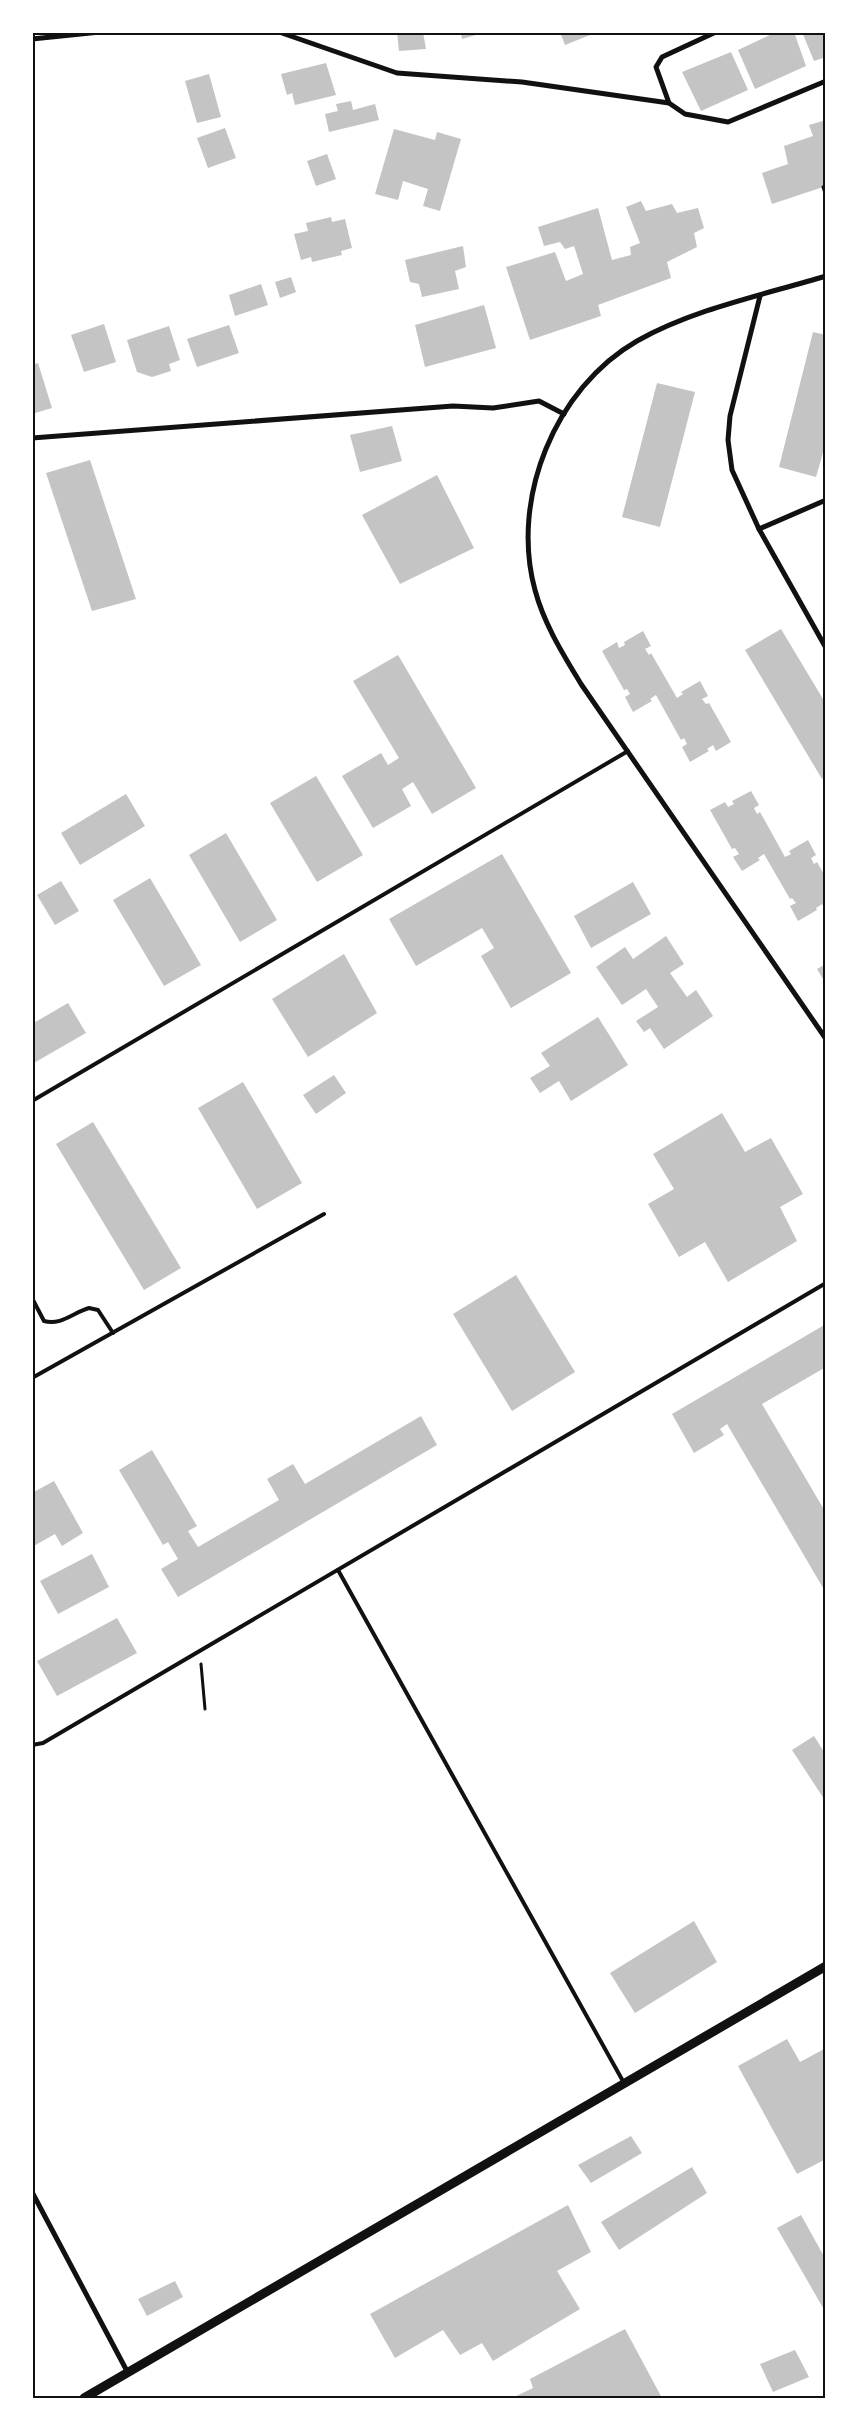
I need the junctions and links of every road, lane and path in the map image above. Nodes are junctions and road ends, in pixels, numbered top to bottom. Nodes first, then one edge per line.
1 (100, 32) edge
2 (279, 32) edge
3 (716, 32) edge
4 (32, 39) edge
5 (826, 81) edge
6 (669, 103) junction
7 (823, 187) dead end
8 (826, 196) edge
9 (826, 276) edge
10 (760, 296) junction
11 (564, 414) junction
12 (32, 438) edge
13 (826, 500) edge
14 (759, 529) junction
15 (826, 648) edge
16 (628, 751) junction
17 (826, 1039) edge
18 (32, 1101) edge
19 (324, 1214) dead end
20 (826, 1283) edge
21 (32, 1298) edge
22 (113, 1333) junction
23 (32, 1378) edge
24 (338, 1570) junction
25 (200, 1651) junction
26 (205, 1709) dead end
27 (32, 1745) edge
28 (826, 1966) edge
29 (625, 2084) junction
30 (32, 2192) edge
31 (128, 2373) junction
32 (84, 2398) edge

1 - 4 street
2 - 6 street
3 - 6 street
5 - 6 street
7 - 8 path
9 - 10 street
10 - 11 street
10 - 14 street
11 - 12 street
11 - 16 street
13 - 14 street
14 - 15 street
16 - 17 street
16 - 18 lane
19 - 22 lane
20 - 24 lane
21 - 22 lane
22 - 23 lane
24 - 25 lane
24 - 29 lane
25 - 26 path
25 - 27 lane
28 - 29 street
29 - 31 street
30 - 31 street
31 - 32 street

